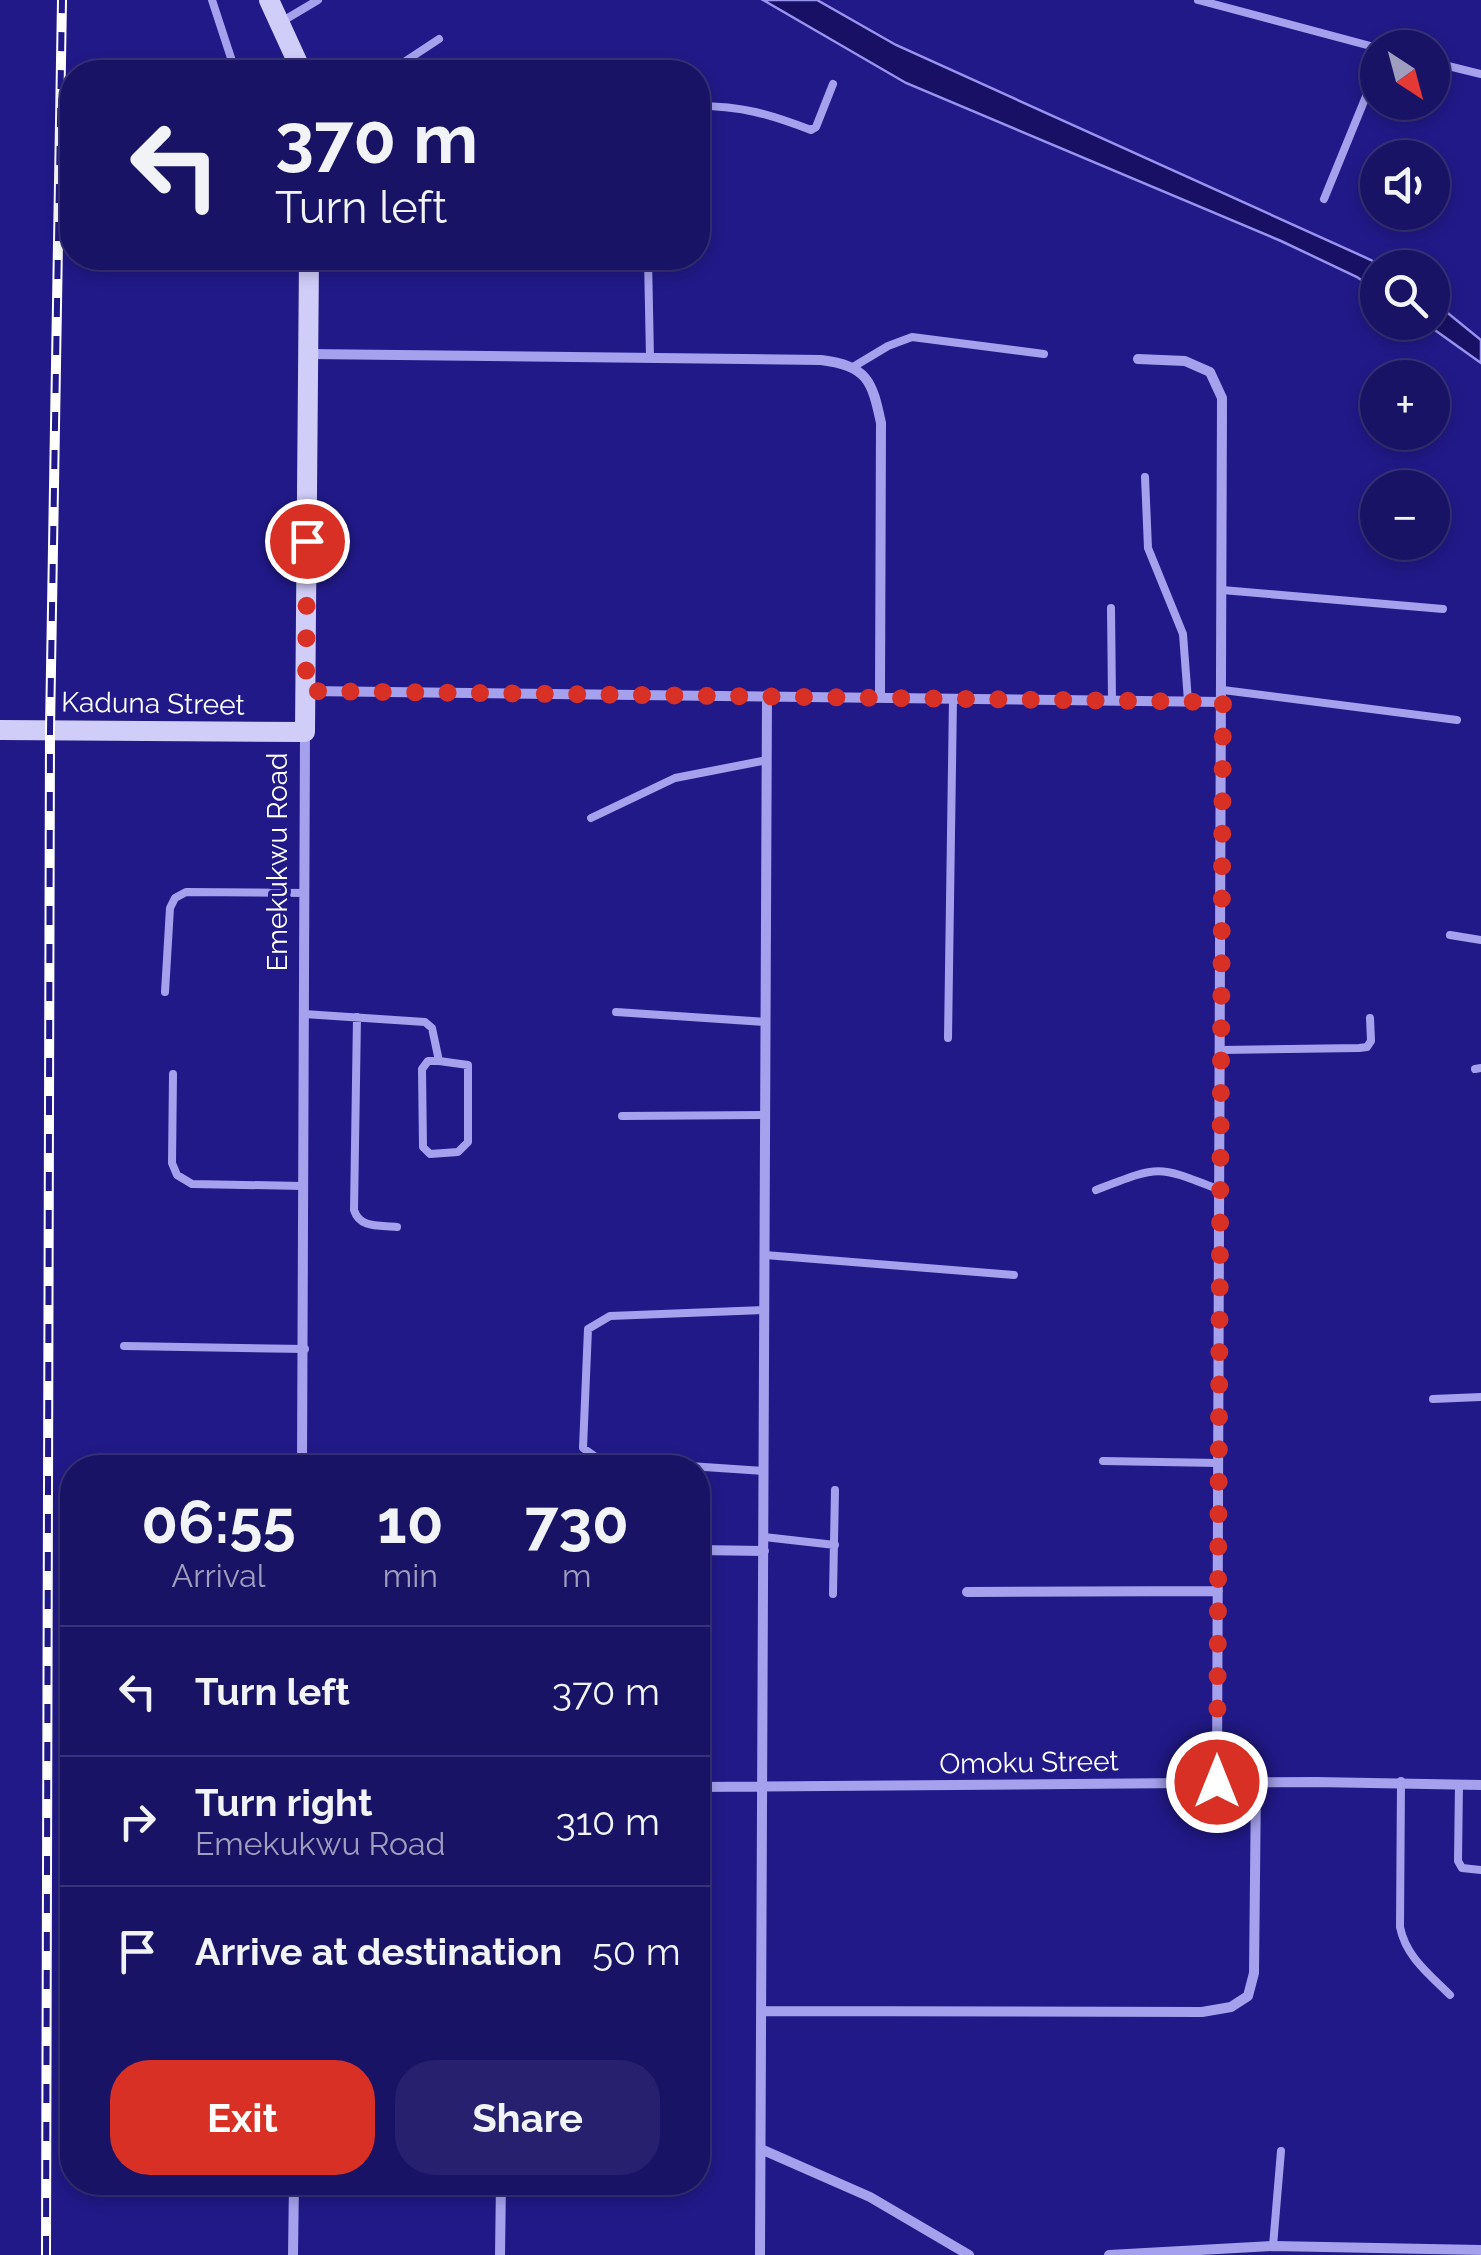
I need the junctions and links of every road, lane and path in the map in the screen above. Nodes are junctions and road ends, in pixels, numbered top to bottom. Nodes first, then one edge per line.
1 (212, 0) edge
2 (269, 0) edge
3 (318, 0) edge
4 (1198, 0) edge
5 (281, 22) junction
6 (439, 40) dead end
7 (1360, 43) edge
8 (231, 60) edge
9 (298, 60) edge
10 (408, 60) edge
11 (1450, 66) edge
12 (1481, 74) edge
13 (834, 84) dead end
14 (710, 106) edge
15 (1360, 111) edge
16 (1324, 199) dead end
17 (310, 270) edge
18 (648, 270) edge
19 (308, 354) junction
20 (1044, 354) dead end
21 (650, 358) junction
22 (1138, 359) dead end
23 (853, 368) junction
24 (1145, 477) dead end
25 (1222, 590) junction
26 (1111, 608) dead end
27 (1443, 610) dead end
28 (306, 691) junction
29 (768, 696) junction
30 (1223, 696) junction
31 (880, 697) junction
32 (954, 698) junction
33 (1112, 700) junction
34 (1188, 701) junction
35 (1457, 720) dead end
36 (0, 730) edge
37 (305, 732) junction
38 (767, 760) junction
39 (591, 818) dead end
40 (304, 893) junction
41 (1450, 935) dead end
42 (1481, 940) edge
43 (166, 992) dead end
44 (616, 1012) dead end
45 (304, 1014) junction
46 (357, 1018) junction
47 (1370, 1018) dead end
48 (766, 1022) junction
49 (948, 1038) dead end
50 (1221, 1050) junction
51 (439, 1062) junction
52 (173, 1074) dead end
53 (766, 1115) junction
54 (622, 1116) dead end
55 (304, 1186) junction
56 (1096, 1190) dead end
57 (1220, 1190) junction
58 (397, 1226) dead end
59 (765, 1255) junction
60 (1014, 1275) dead end
61 (765, 1310) junction
62 (124, 1346) dead end
63 (305, 1349) junction
64 (1481, 1398) edge
65 (1433, 1399) dead end
66 (302, 1455) edge
67 (593, 1455) edge
68 (1103, 1460) dead end
69 (1219, 1463) junction
70 (710, 1467) edge
71 (764, 1471) junction
72 (835, 1490) dead end
73 (764, 1537) junction
74 (835, 1544) junction
75 (710, 1550) edge
76 (764, 1551) junction
77 (1218, 1591) junction
78 (967, 1592) dead end
79 (833, 1594) dead end
80 (1217, 1782) junction
81 (1256, 1782) junction
82 (1401, 1782) junction
83 (1458, 1784) junction
84 (1481, 1785) edge
85 (710, 1787) edge
86 (763, 1787) junction
87 (1481, 1870) edge
88 (1450, 1995) dead end
89 (762, 2010) junction
90 (761, 2149) junction
91 (1280, 2152) dead end
92 (294, 2195) edge
93 (501, 2195) edge
94 (1273, 2246) junction
95 (1481, 2250) edge
96 (961, 2253) edge
97 (293, 2255) edge
98 (500, 2255) edge
99 (760, 2255) edge
100 (1109, 2255) edge

1 - 8 lane
2 - 5 street
3 - 5 lane
4 - 7 lane
5 - 9 street
6 - 10 lane
11 - 12 lane
13 - 14 lane
15 - 16 lane
17 - 19 street, Emekukwu Road
18 - 21 lane
19 - 21 street
19 - 28 street, Emekukwu Road
20 - 23 lane
21 - 23 street
22 - 25 street
23 - 31 street
24 - 34 lane
25 - 27 lane
25 - 30 street
26 - 33 lane
28 - 29 street
28 - 37 street, Emekukwu Road
29 - 31 street
29 - 38 street
30 - 34 street
30 - 35 lane
30 - 50 street
31 - 32 street
32 - 33 street
32 - 49 lane
33 - 34 street
36 - 37 street, Kaduna Street
37 - 40 street, Emekukwu Road
38 - 39 lane
38 - 48 street
40 - 43 lane
40 - 45 street, Emekukwu Road
41 - 42 lane
44 - 48 lane
45 - 46 lane
45 - 55 street, Emekukwu Road
46 - 51 lane
46 - 58 lane
47 - 50 lane
48 - 53 street
50 - 57 street
51 - 51 lane
52 - 55 lane
53 - 54 lane
53 - 59 street
55 - 63 street, Emekukwu Road
56 - 57 lane
57 - 69 street
59 - 60 lane
59 - 61 street
61 - 67 lane
61 - 71 street
62 - 63 lane
63 - 66 street, Emekukwu Road
64 - 65 lane
68 - 69 lane
69 - 77 street
70 - 71 lane
71 - 73 street
72 - 74 lane
73 - 74 lane
73 - 76 street
74 - 79 lane
75 - 76 street
76 - 86 street
77 - 78 street
77 - 80 street
80 - 81 street, Omoku Street
80 - 86 street, Omoku Street
81 - 82 street, Omoku Street
81 - 89 street
82 - 83 street, Omoku Street
82 - 88 lane
83 - 84 street, Omoku Street
83 - 87 lane
85 - 86 street, Omoku Street
86 - 89 street
89 - 90 street
90 - 96 street
90 - 99 street
91 - 94 lane
92 - 97 street
93 - 98 street
94 - 95 street
94 - 100 street

